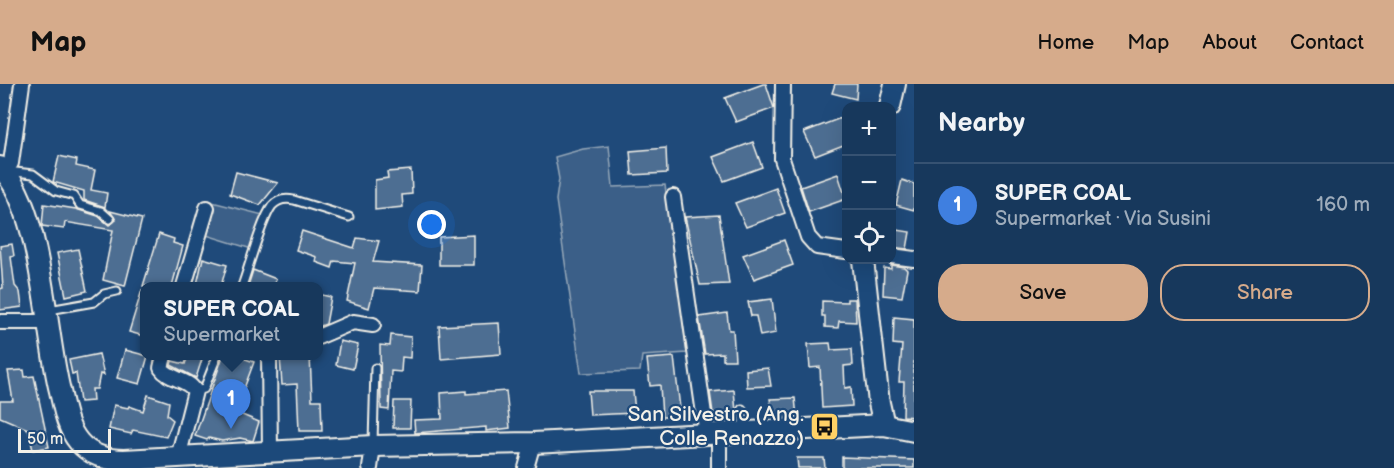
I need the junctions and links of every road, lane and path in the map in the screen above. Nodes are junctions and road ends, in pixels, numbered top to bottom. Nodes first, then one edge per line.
1 (22, 84) edge
2 (783, 84) edge
3 (896, 84) edge
4 (891, 102) edge
5 (2, 170) edge
6 (673, 197) dead end
7 (207, 208) dead end
8 (349, 217) dead end
9 (110, 219) dead end
10 (842, 250) edge
11 (896, 257) edge
12 (914, 259) edge
13 (863, 264) edge
14 (185, 282) edge
15 (243, 282) edge
16 (117, 291) dead end
17 (46, 316) junction
18 (0, 322) edge
19 (373, 325) dead end
20 (323, 335) edge
21 (163, 360) edge
22 (215, 360) edge
23 (269, 360) edge
24 (375, 368) dead end
25 (195, 391) junction
26 (742, 409) dead end
27 (884, 425) junction
28 (914, 431) edge
29 (744, 433) junction
30 (713, 435) junction
31 (533, 443) junction
32 (373, 446) junction
33 (270, 452) junction
34 (188, 461) edge
35 (370, 468) edge
36 (526, 468) edge
37 (719, 468) edge

1 - 5 street
2 - 10 street
3 - 4 street
5 - 9 lane
5 - 17 street
6 - 30 street
7 - 14 street
8 - 15 lane
11 - 12 street
13 - 27 street
16 - 17 lane
17 - 18 street
17 - 34 street
19 - 20 street
21 - 25 street
22 - 25 lane
23 - 33 street
24 - 32 lane
25 - 34 street
26 - 29 lane
27 - 28 street
27 - 29 street
29 - 30 street
30 - 31 street
30 - 37 street
31 - 32 street
31 - 36 street
32 - 33 street
32 - 35 street
33 - 34 street

